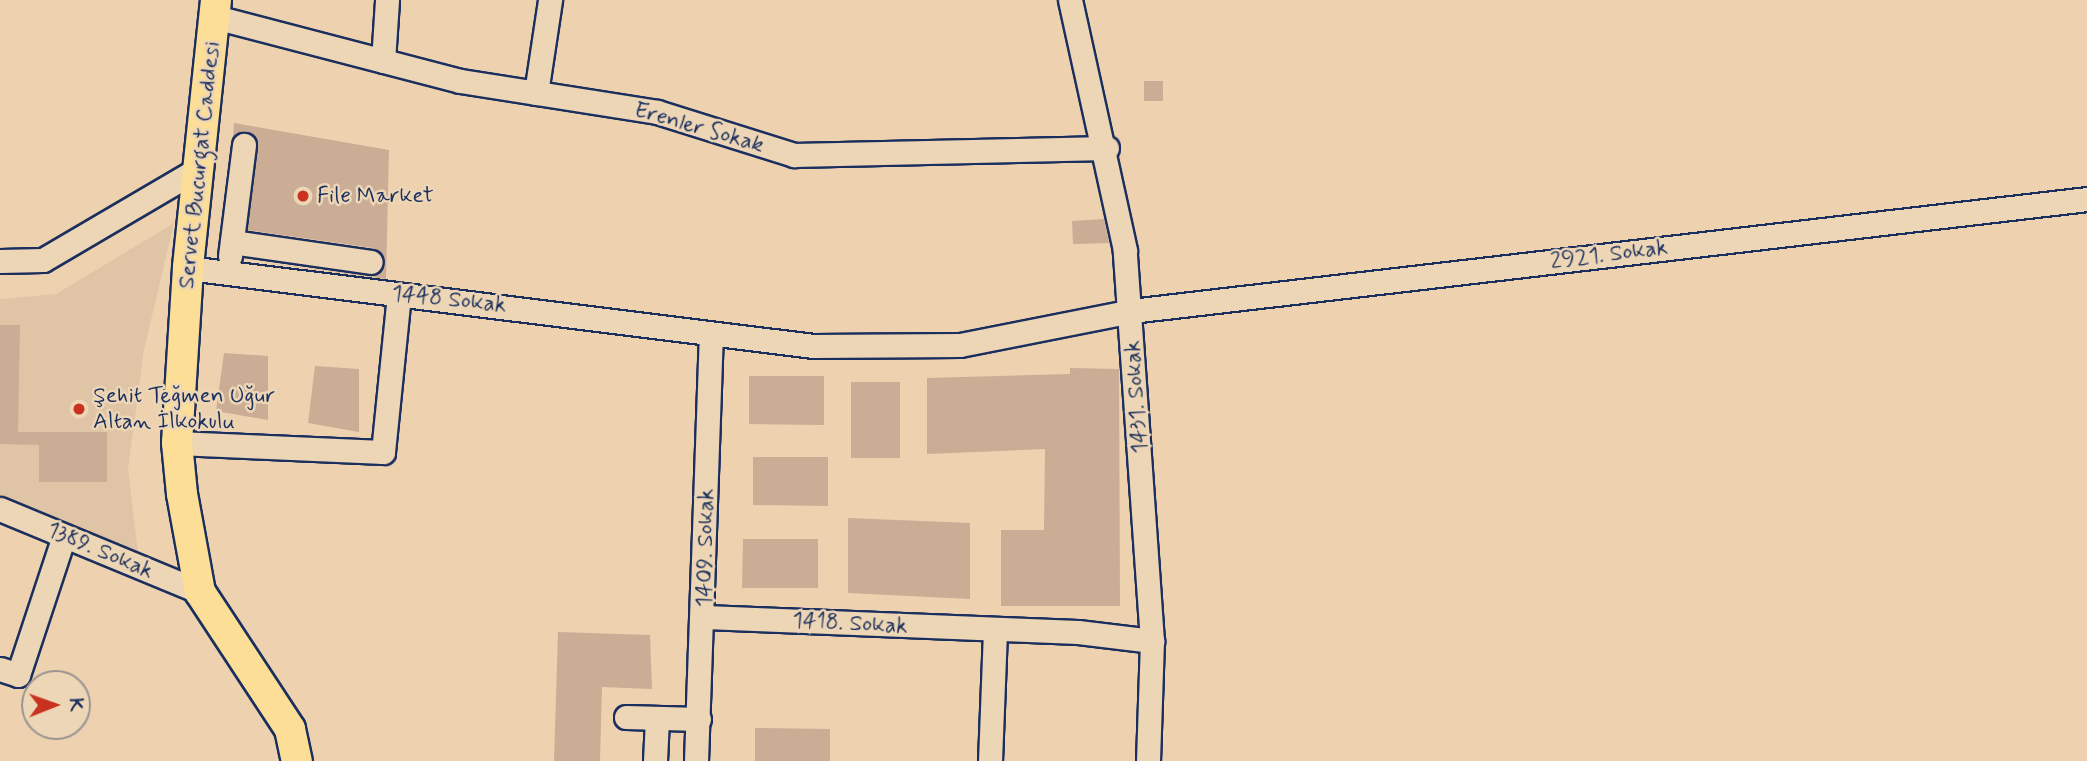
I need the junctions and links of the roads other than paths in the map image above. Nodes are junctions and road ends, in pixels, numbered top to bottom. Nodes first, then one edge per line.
1 (387, 0) edge
2 (550, 0) edge
3 (1070, 0) edge
4 (216, 9) edge
5 (383, 61) junction
6 (536, 93) junction
7 (244, 145) dead end
8 (1107, 148) junction
9 (195, 171) junction
10 (2087, 199) edge
11 (232, 242) junction
12 (0, 261) edge
13 (371, 262) dead end
14 (188, 268) junction
15 (228, 273) junction
16 (399, 295) junction
17 (1131, 311) junction
18 (711, 334) junction
19 (177, 443) junction
20 (0, 509) edge
21 (64, 536) junction
22 (200, 592) junction
23 (705, 617) junction
24 (995, 631) junction
25 (1152, 641) junction
26 (0, 669) edge
27 (626, 717) dead end
28 (657, 718) junction
29 (699, 719) junction
30 (297, 761) edge
31 (655, 761) edge
32 (696, 761) edge
33 (990, 761) edge
34 (1148, 761) edge

1 - 5 street
2 - 6 street
3 - 8 street, 1431. Sokak
4 - 5 street, Erenler Sokak
4 - 9 main road, Servet Bucurgat Caddesi
5 - 6 street, Erenler Sokak
6 - 8 street, Erenler Sokak
7 - 11 street
8 - 17 street, 1431. Sokak
9 - 12 street
9 - 14 main road, Servet Bucurgat Caddesi
10 - 17 street, 2921. Sokak
11 - 13 street
11 - 15 street
14 - 15 street, 1448 Sokak
14 - 19 main road, Servet Bucurgat Caddesi
15 - 16 street, 1448 Sokak
16 - 18 street, 1448 Sokak
16 - 19 street
17 - 18 street, 2921. Sokak
17 - 25 street, 1431. Sokak
18 - 23 street, 1409. Sokak
19 - 22 main road, Servet Bucurgat Caddesi
20 - 21 street, 1389. Sokak
21 - 22 street, 1389. Sokak
21 - 26 street
22 - 30 main road, Servet Bucurgat Caddesi
23 - 24 street, 1418. Sokak
23 - 29 street, 1409. Sokak
24 - 25 street
24 - 33 street
25 - 34 street, 1431. Sokak
27 - 28 street
28 - 29 street
28 - 31 street
29 - 32 street, 1409. Sokak

